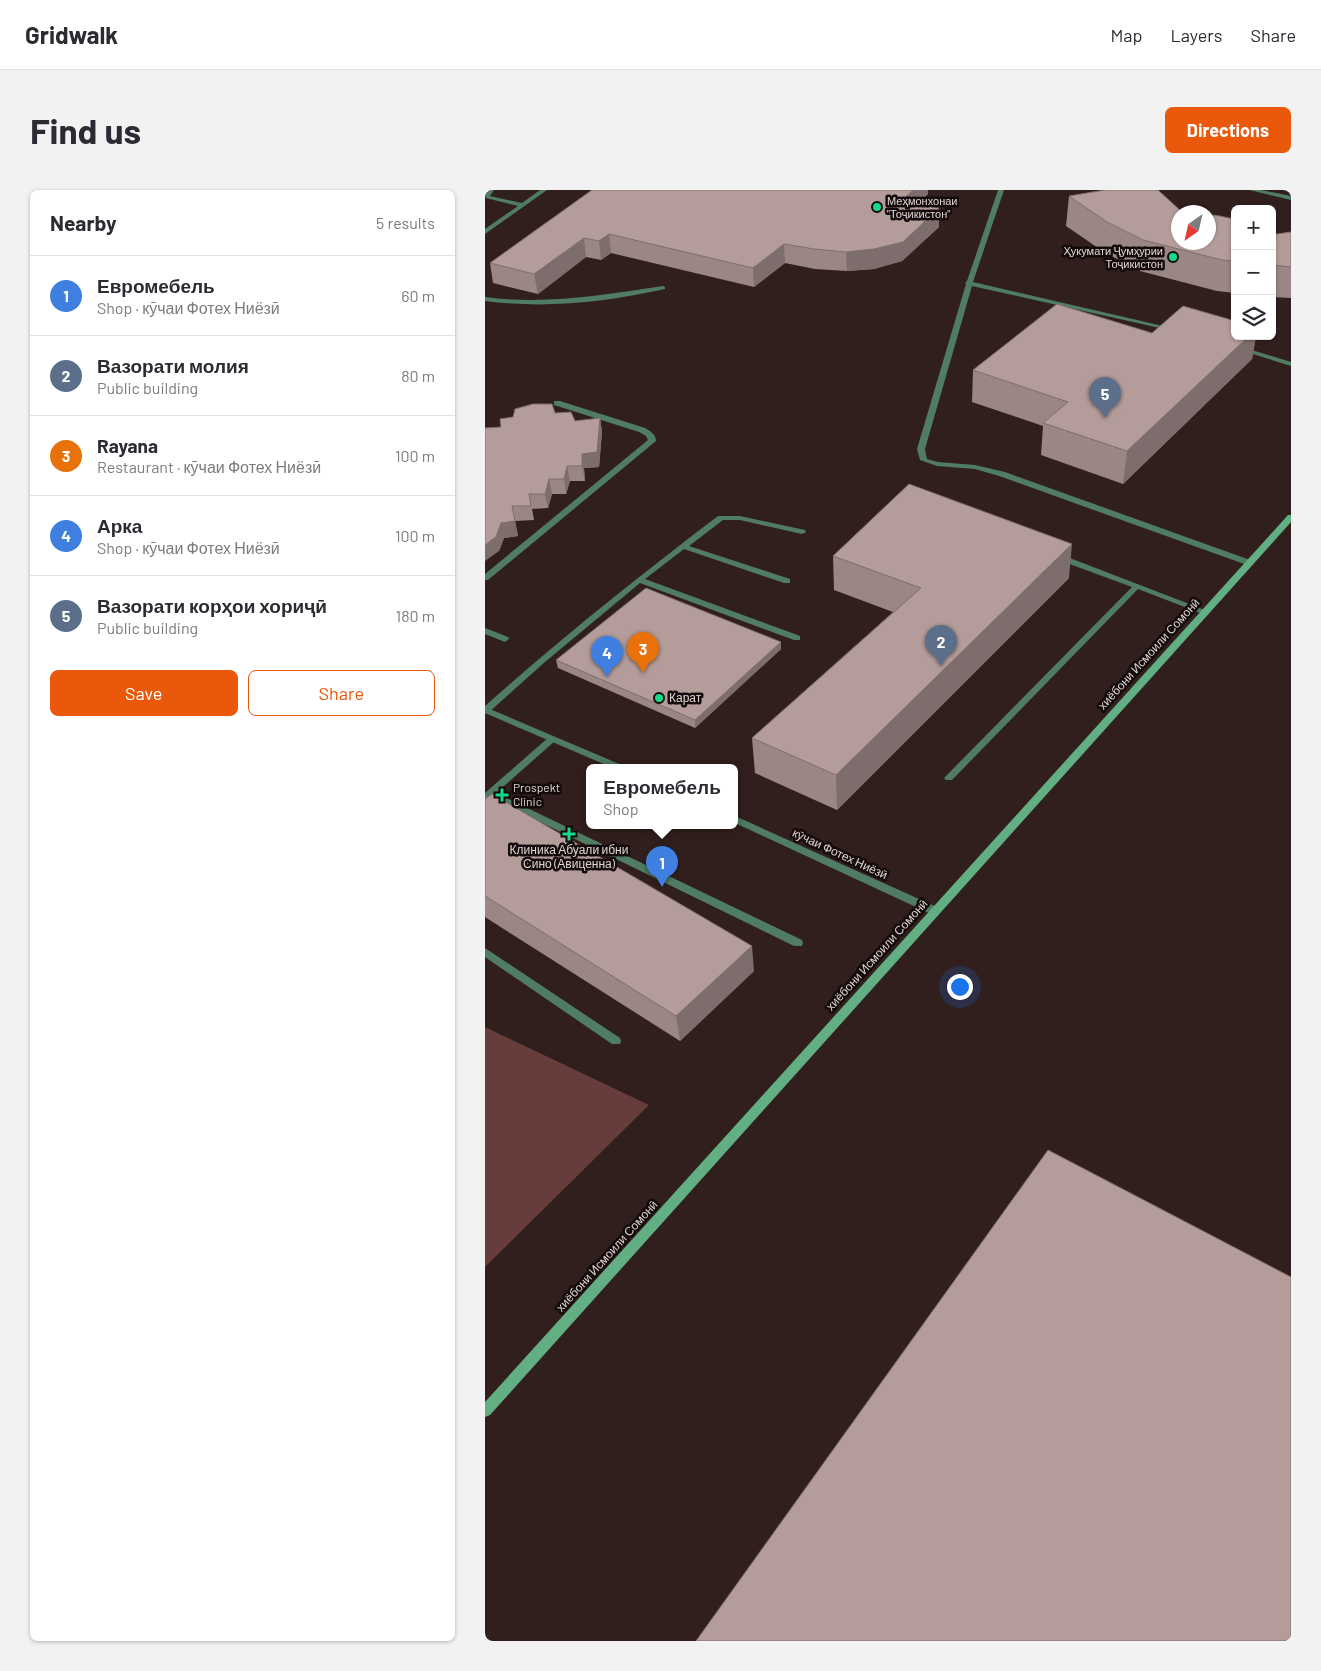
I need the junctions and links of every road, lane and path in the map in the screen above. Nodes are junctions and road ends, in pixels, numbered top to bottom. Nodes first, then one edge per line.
1 (491, 190) edge
2 (544, 190) edge
3 (1001, 190) edge
4 (1251, 190) edge
5 (1291, 198) edge
6 (522, 206) junction
7 (485, 232) edge
8 (968, 283) junction
9 (663, 288) dead end
10 (485, 299) edge
11 (1179, 331) edge
12 (1233, 346) edge
13 (1291, 364) edge
14 (557, 403) dead end
15 (1291, 517) edge
16 (802, 532) dead end
17 (682, 546) junction
18 (1047, 552) edge
19 (1250, 563) junction
20 (485, 578) edge
21 (639, 580) junction
22 (787, 581) dead end
23 (1137, 586) junction
24 (1206, 612) junction
25 (485, 631) edge
26 (797, 638) dead end
27 (505, 639) dead end
28 (485, 711) edge
29 (552, 739) junction
30 (611, 764) edge
31 (949, 778) dead end
32 (488, 796) edge
33 (738, 819) edge
34 (935, 911) junction
35 (798, 943) dead end
36 (485, 952) edge
37 (616, 1041) dead end
38 (485, 1412) edge

1 - 6 street
2 - 6 street
3 - 8 street
4 - 5 street
6 - 7 street
8 - 11 street
8 - 19 street
9 - 10 street
12 - 13 street
14 - 20 street
15 - 19 street, хиёбони Исмоили Сомонӣ
16 - 17 street
17 - 21 street
17 - 22 street
18 - 23 street
19 - 24 street, хиёбони Исмоили Сомонӣ
21 - 26 street
21 - 28 street
23 - 24 street
23 - 31 street
24 - 34 street, хиёбони Исмоили Сомонӣ
25 - 27 street
28 - 29 street
29 - 30 street
29 - 32 street
32 - 35 street
33 - 34 street, кӯчаи Фотех Ниёзӣ
34 - 38 street, хиёбони Исмоили Сомонӣ
36 - 37 street

